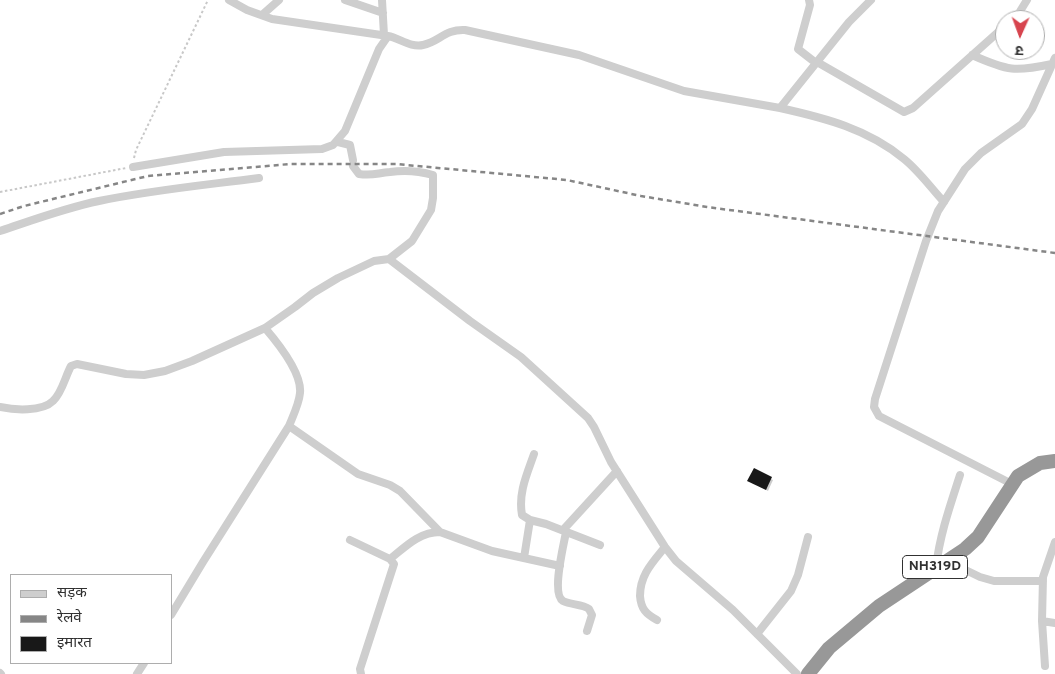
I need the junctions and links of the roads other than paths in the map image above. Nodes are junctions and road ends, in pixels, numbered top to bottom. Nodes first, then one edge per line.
1 (229, 0) edge
2 (279, 0) edge
3 (345, 0) edge
4 (382, 0) edge
5 (809, 0) edge
6 (871, 0) edge
7 (382, 13) junction
8 (262, 15) junction
9 (386, 35) junction
10 (995, 35) edge
11 (972, 55) junction
12 (1054, 61) edge
13 (817, 63) junction
14 (780, 108) junction
15 (338, 142) junction
16 (132, 167) road end
17 (259, 178) dead end
18 (944, 202) junction
19 (0, 231) edge
20 (389, 259) junction
21 (265, 328) junction
22 (0, 407) edge
23 (288, 426) junction
24 (534, 454) dead end
25 (1055, 461) edge
26 (617, 471) junction
27 (960, 475) dead end
28 (1012, 484) junction
29 (530, 520) junction
30 (564, 531) junction
31 (440, 532) junction
32 (808, 537) dead end
33 (350, 540) dead end
34 (1055, 542) edge
35 (600, 545) dead end
36 (665, 547) junction
37 (524, 558) junction
38 (390, 559) junction
39 (941, 564) junction
40 (560, 566) junction
41 (1043, 581) junction
42 (172, 613) edge
43 (657, 620) dead end
44 (1042, 621) junction
45 (1055, 623) edge
46 (587, 632) dead end
47 (757, 634) junction
48 (1045, 666) dead end
49 (361, 674) edge
50 (797, 674) edge
51 (808, 674) edge

1 - 8 street
2 - 8 street
3 - 7 street
4 - 7 street
5 - 13 street
6 - 13 street
7 - 9 street
8 - 9 street
9 - 14 street
9 - 15 street
10 - 11 street
11 - 12 street
11 - 13 street
12 - 18 street
13 - 14 street
14 - 18 street
15 - 16 street
15 - 20 street
17 - 19 street
18 - 28 street
20 - 21 street
20 - 26 street
21 - 22 street
21 - 23 street
23 - 31 street
23 - 42 street
24 - 29 street
25 - 28 highway, NH319D
26 - 30 street
26 - 36 street
27 - 39 street
28 - 39 highway, NH319D
29 - 30 street
29 - 37 street
30 - 35 street
30 - 40 street
31 - 37 street
31 - 38 street
32 - 47 street
33 - 38 street
34 - 41 street
36 - 43 street
36 - 47 street
37 - 40 street
38 - 49 street
39 - 41 street
39 - 51 highway, NH319D
40 - 46 street
41 - 44 street
44 - 45 street
44 - 48 street
47 - 50 street

